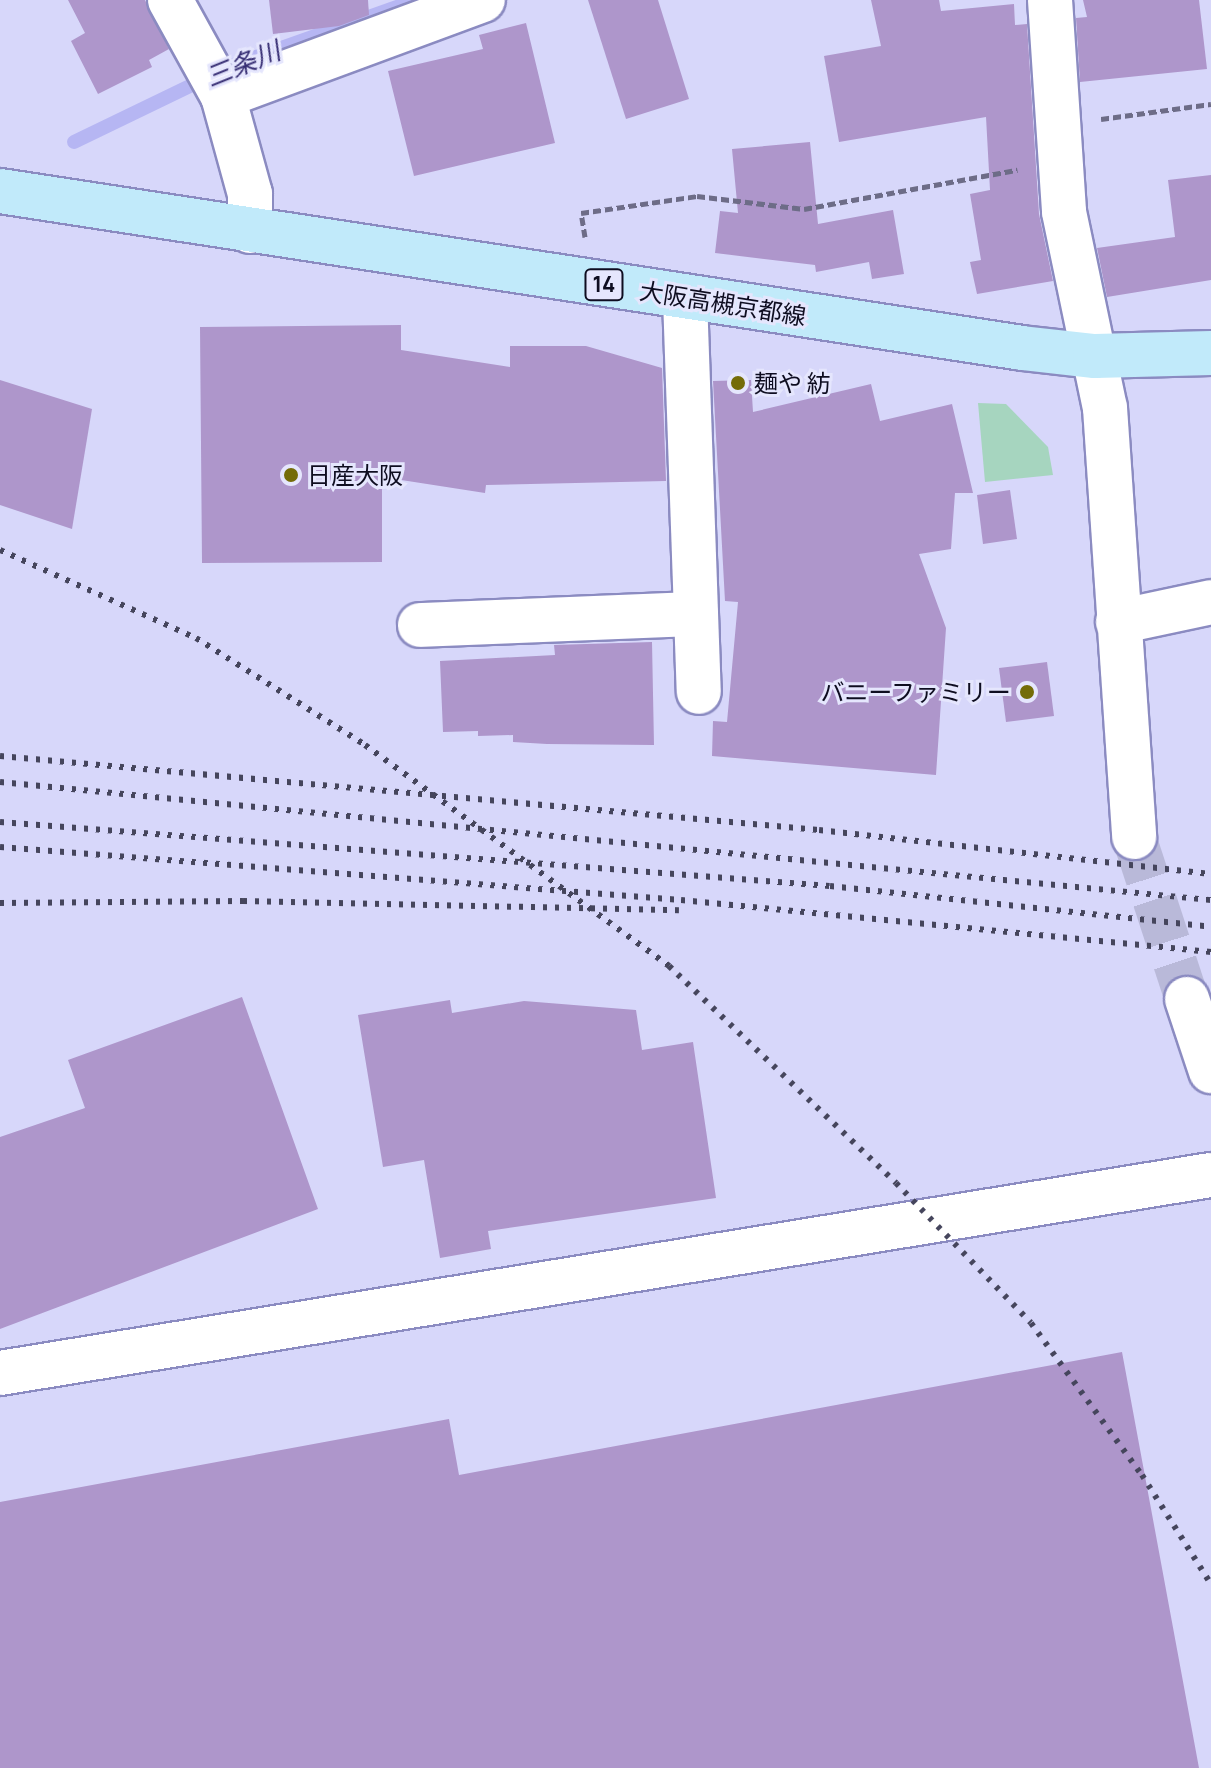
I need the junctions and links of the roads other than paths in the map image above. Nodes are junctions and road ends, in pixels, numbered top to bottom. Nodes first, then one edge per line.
1 (170, 0) edge
2 (483, 0) edge
3 (1050, 0) edge
4 (223, 96) junction
5 (0, 191) edge
6 (250, 231) junction
7 (685, 298) junction
8 (1211, 353) edge
9 (1095, 356) junction
10 (1211, 602) edge
11 (696, 614) junction
12 (1118, 622) junction
13 (420, 625) dead end
14 (699, 692) dead end
15 (1134, 837) tunnel mouth
16 (1187, 999) tunnel mouth
17 (1211, 1071) edge
18 (1211, 1175) edge
19 (0, 1373) edge

1 - 4 street
2 - 4 street
3 - 9 street
4 - 6 street
5 - 6 main road, 大阪高槻京都線 / 14
6 - 7 main road, 大阪高槻京都線 / 14
7 - 9 main road, 大阪高槻京都線 / 14
7 - 11 street
8 - 9 main road, 大阪高槻京都線 / 14
9 - 12 street
10 - 12 street
11 - 13 street
11 - 14 street
12 - 15 street
16 - 17 street
18 - 19 street

